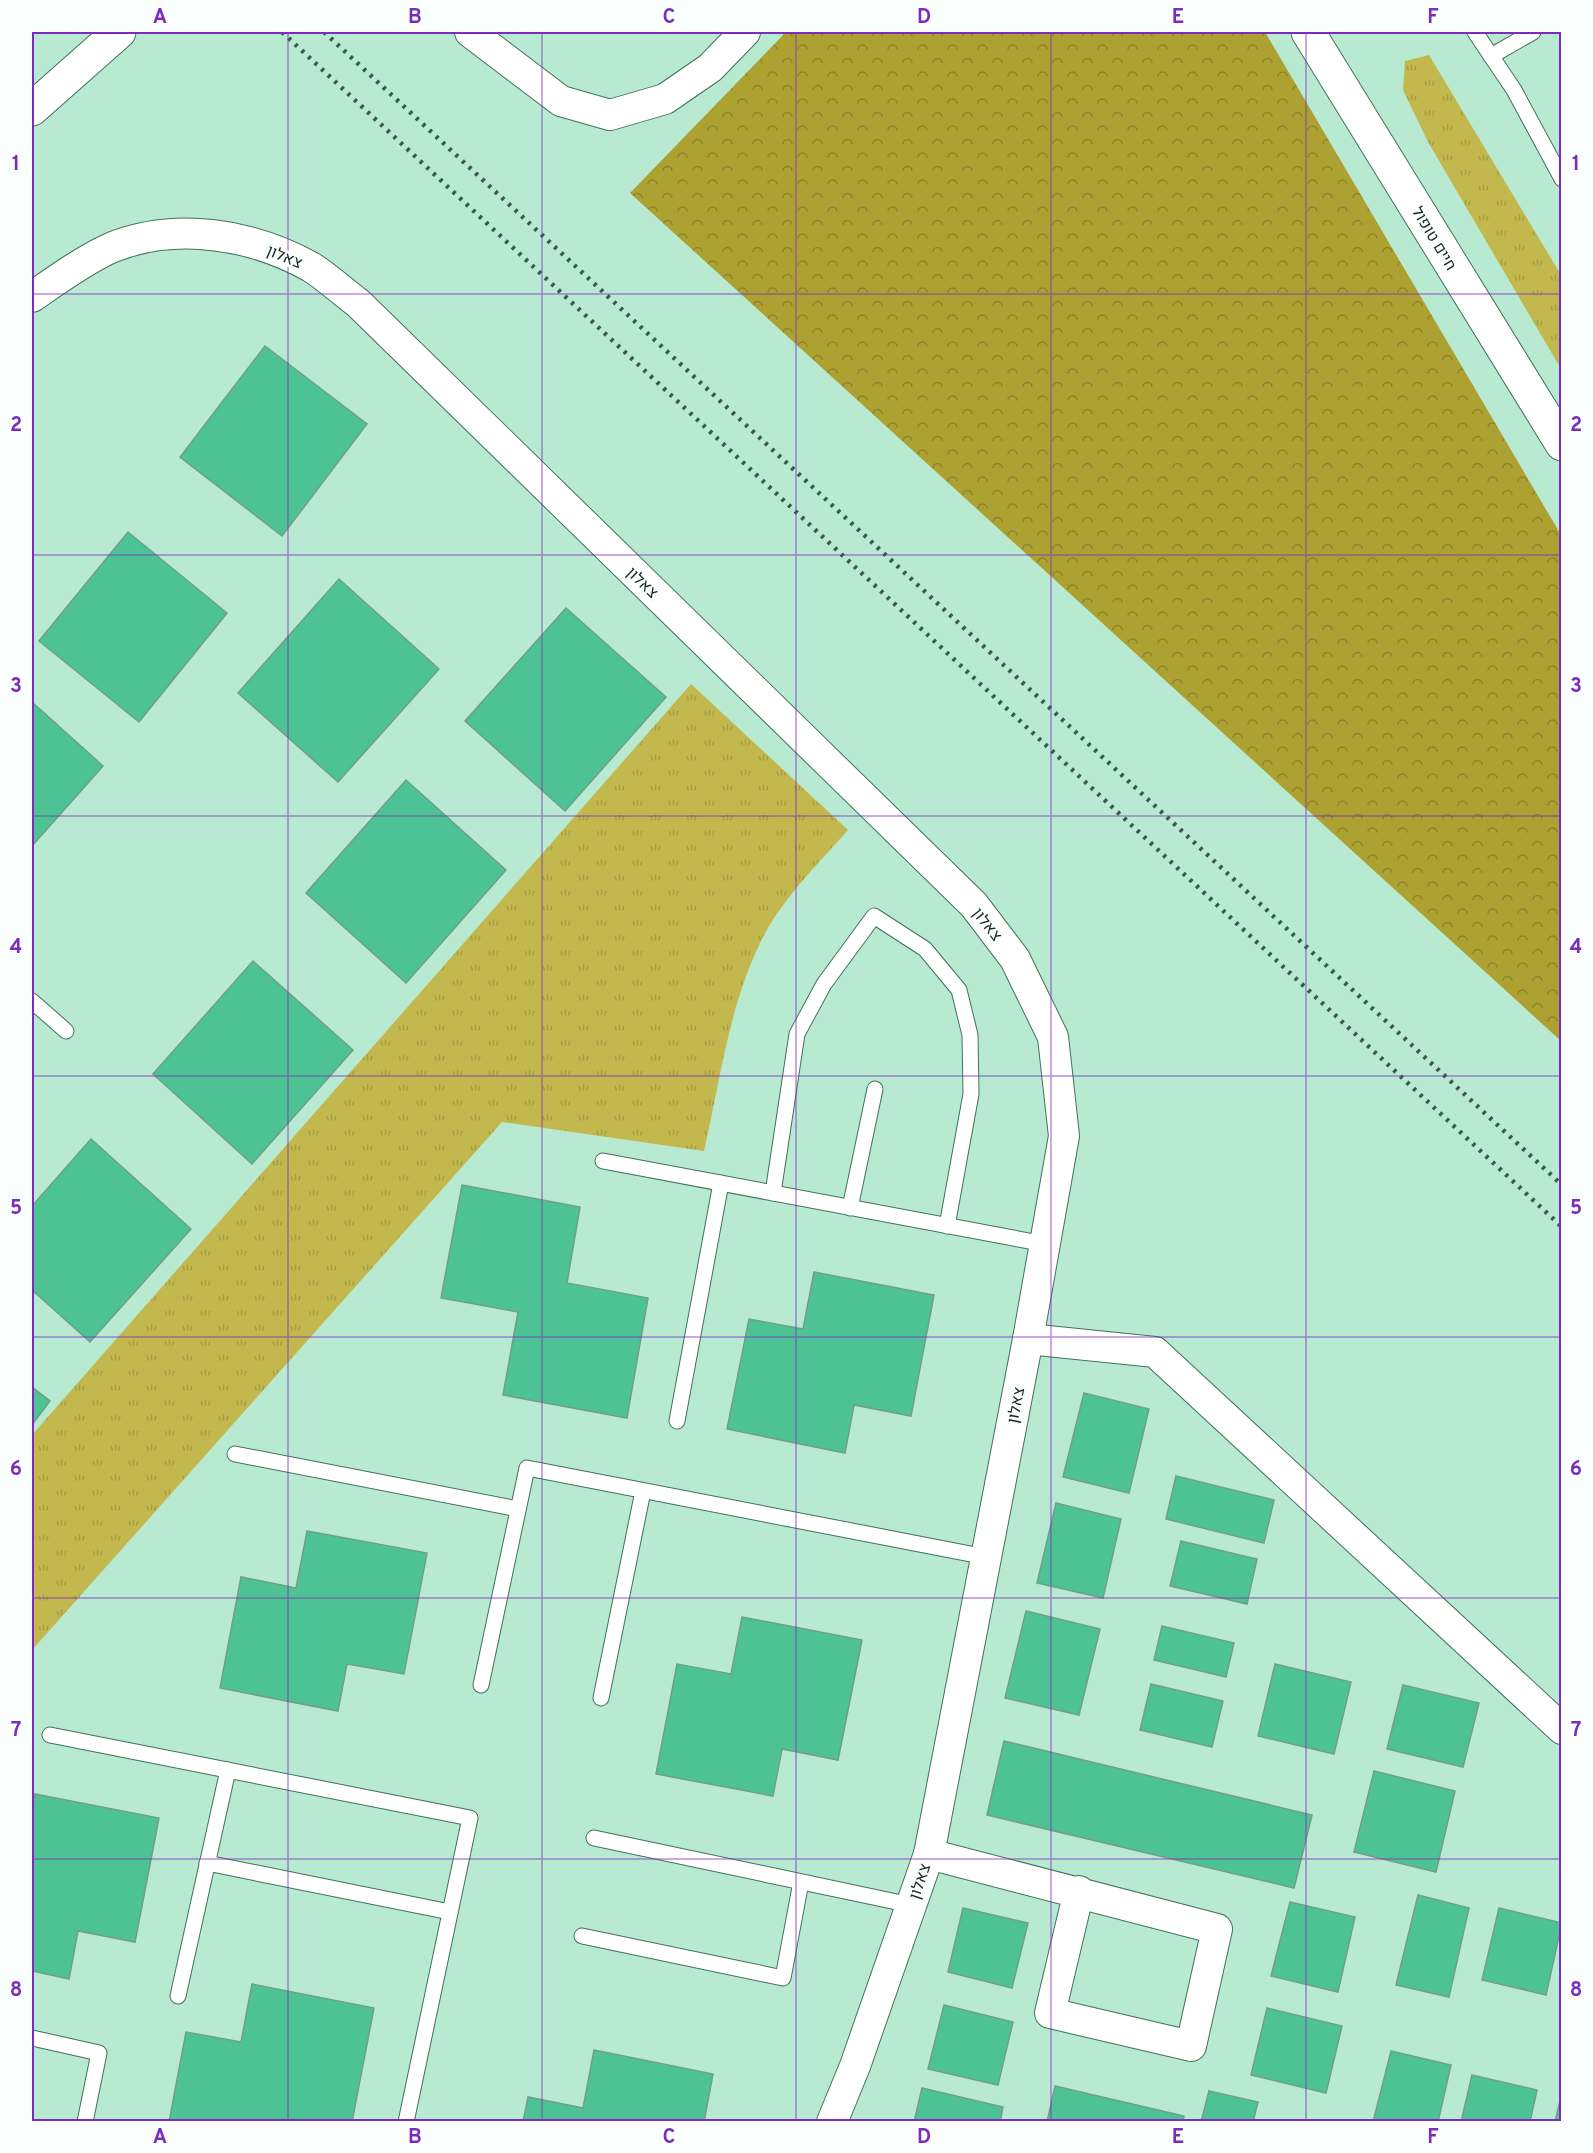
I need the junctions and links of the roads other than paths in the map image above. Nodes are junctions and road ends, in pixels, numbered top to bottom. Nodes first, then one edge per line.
1 (119, 32) edge
2 (470, 32) edge
3 (744, 32) edge
4 (1308, 32) edge
5 (1475, 32) edge
6 (1533, 32) edge
7 (1491, 56) junction
8 (32, 109) edge
9 (1562, 178) edge
10 (32, 297) edge
11 (1562, 444) edge
12 (32, 1001) edge
13 (66, 1031) dead end
14 (875, 1089) dead end
15 (603, 1161) dead end
16 (721, 1183) junction
17 (773, 1193) junction
18 (850, 1208) junction
19 (947, 1226) junction
20 (1045, 1244) junction
21 (1028, 1339) junction
22 (677, 1422) dead end
23 (235, 1454) dead end
24 (643, 1491) junction
25 (518, 1509) junction
26 (986, 1557) junction
27 (481, 1685) dead end
28 (601, 1698) dead end
29 (1562, 1730) edge
30 (50, 1735) dead end
31 (228, 1770) junction
32 (594, 1838) dead end
33 (929, 1854) junction
34 (207, 1863) junction
35 (801, 1882) junction
36 (1079, 1891) junction
37 (911, 1905) junction
38 (450, 1912) junction
39 (582, 1936) dead end
40 (178, 1996) dead end
41 (32, 2038) edge
42 (85, 2121) edge
43 (406, 2121) edge
44 (832, 2121) edge

1 - 8 street
2 - 3 street
4 - 11 street, חיים טופול
5 - 7 lane
6 - 7 lane
7 - 9 lane
10 - 20 street, צאלון
12 - 13 lane
14 - 18 lane
15 - 16 lane
16 - 17 lane
16 - 22 lane
17 - 18 lane
17 - 19 lane
18 - 19 lane
19 - 20 lane
20 - 21 street, צאלון
21 - 26 street, צאלון
21 - 29 street
23 - 25 lane
24 - 25 lane
24 - 26 lane
24 - 28 lane
25 - 27 lane
26 - 33 street, צאלון
30 - 31 lane
31 - 34 lane
31 - 38 lane
32 - 35 lane
33 - 36 street
33 - 37 street, צאלון
34 - 38 lane
34 - 40 lane
35 - 37 lane
35 - 39 lane
36 - 36 street
37 - 44 street, צאלון
38 - 43 lane
41 - 42 lane

